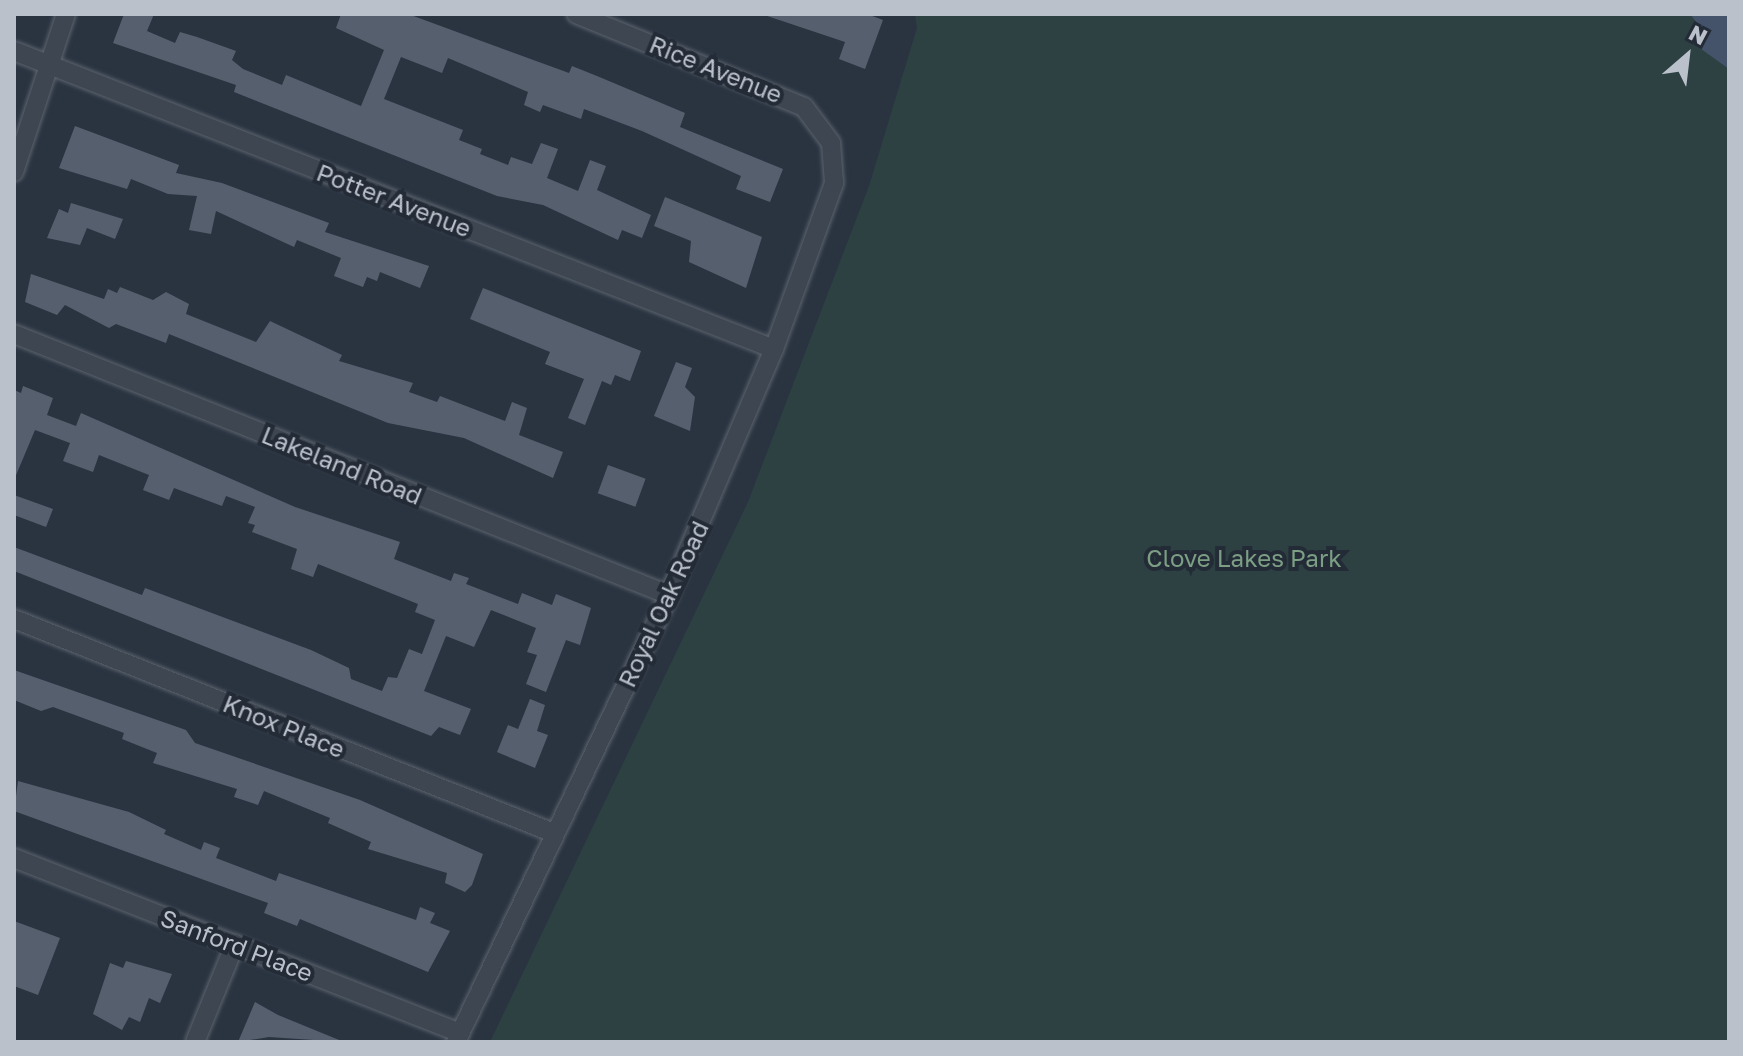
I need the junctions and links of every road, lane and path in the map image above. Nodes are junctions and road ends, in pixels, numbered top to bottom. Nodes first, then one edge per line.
1 (66, 14) edge
2 (576, 14) edge
3 (14, 51) edge
4 (47, 64) junction
5 (833, 153) joint
6 (14, 172) edge
7 (14, 334) edge
8 (774, 349) junction
9 (669, 595) junction
10 (14, 619) edge
11 (554, 833) junction
12 (14, 858) edge
13 (235, 944) junction
14 (458, 1037) edge
15 (195, 1042) edge

1 - 4 street
2 - 5 street, Rice Avenue
3 - 4 street, Potter Avenue
4 - 6 street
4 - 8 street, Potter Avenue
5 - 8 street, Royal Oak Road
7 - 9 street, Lakeland Road
8 - 9 street, Royal Oak Road
9 - 11 street, Royal Oak Road
10 - 11 street, Knox Place
11 - 14 street, Royal Oak Road
12 - 13 street, Sanford Place
13 - 14 street, Sanford Place
13 - 15 street

